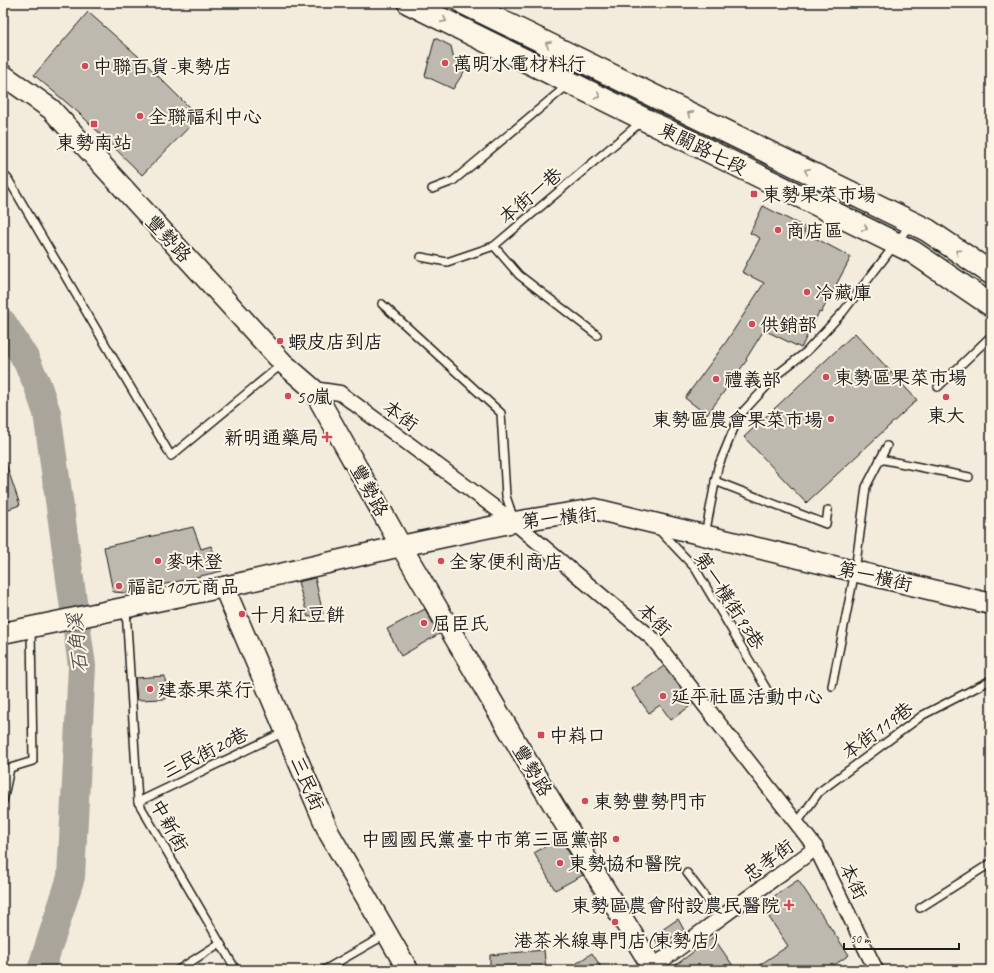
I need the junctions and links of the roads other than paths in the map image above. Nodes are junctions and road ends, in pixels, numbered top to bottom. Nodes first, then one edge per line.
1 (409, 3) edge
2 (464, 3) edge
3 (3, 75) edge
4 (570, 83) junction
5 (644, 119) junction
6 (3, 174) edge
7 (432, 189) dead end
8 (912, 223) junction
9 (896, 244) junction
10 (494, 246) junction
11 (422, 257) dead end
12 (991, 273) edge
13 (382, 304) dead end
14 (991, 305) edge
15 (597, 336) dead end
16 (991, 336) edge
17 (283, 363) junction
18 (938, 387) dead end
19 (313, 389) junction
20 (887, 446) dead end
21 (880, 459) junction
22 (969, 477) dead end
23 (715, 481) junction
24 (828, 510) dead end
25 (514, 522) junction
26 (652, 522) junction
27 (705, 535) junction
28 (401, 546) junction
29 (855, 571) junction
30 (224, 587) junction
31 (991, 604) edge
32 (126, 607) junction
33 (31, 628) junction
34 (3, 633) edge
35 (991, 680) edge
36 (832, 686) dead end
37 (774, 700) dead end
38 (286, 731) junction
39 (3, 801) edge
40 (138, 802) junction
41 (797, 823) junction
42 (816, 848) junction
43 (991, 863) edge
44 (687, 872) dead end
45 (920, 908) dead end
46 (721, 918) junction
47 (387, 934) junction
48 (220, 943) junction
49 (649, 968) edge
50 (178, 970) edge
51 (236, 970) edge
52 (324, 970) edge
53 (408, 970) edge
54 (876, 970) edge

1 -> 4 main road, 東關路七段
8 -> 2 main road, 東關路七段
3 - 17 street, 豐勢路
4 -> 5 main road, 東關路七段
4 - 7 lane
5 -> 9 main road, 東關路七段
5 - 10 lane, 本街一巷
6 - 17 lane
8 - 9 lane
12 -> 8 main road, 東關路七段
9 - 14 main road, 東關路七段
9 - 23 lane
10 - 11 lane, 本街一巷
10 - 15 lane
13 - 25 lane
16 - 18 lane
17 - 19 street, 豐勢路
19 - 25 street, 本街
19 - 28 street, 豐勢路
20 - 21 lane
21 - 22 lane
21 - 29 lane
23 - 24 lane
23 - 27 lane
25 - 26 street, 第一橫街
25 - 28 street, 第一橫街
25 - 41 street, 本街
26 - 27 street, 第一橫街
26 - 37 lane, 第一橫街93巷
27 - 29 street, 第一橫街
28 - 30 street, 第一橫街
28 - 49 street, 豐勢路
29 - 31 street, 第一橫街
29 - 36 lane
30 - 32 street, 第一橫街
30 - 38 street, 三民街
32 - 33 street, 第一橫街
32 - 40 lane, 中新街
33 - 34 street, 第一橫街
33 - 39 lane
35 - 41 lane, 本街119巷
38 - 40 lane, 三民街20巷
38 - 47 street, 三民街
40 - 48 lane, 中新街
41 - 42 street, 本街
42 - 46 street, 忠孝街
42 - 54 street, 本街
43 - 45 lane
44 - 46 lane
46 - 49 street, 忠孝街
47 - 52 lane
47 - 53 street, 三民街
48 - 50 lane
48 - 51 lane, 中新街

